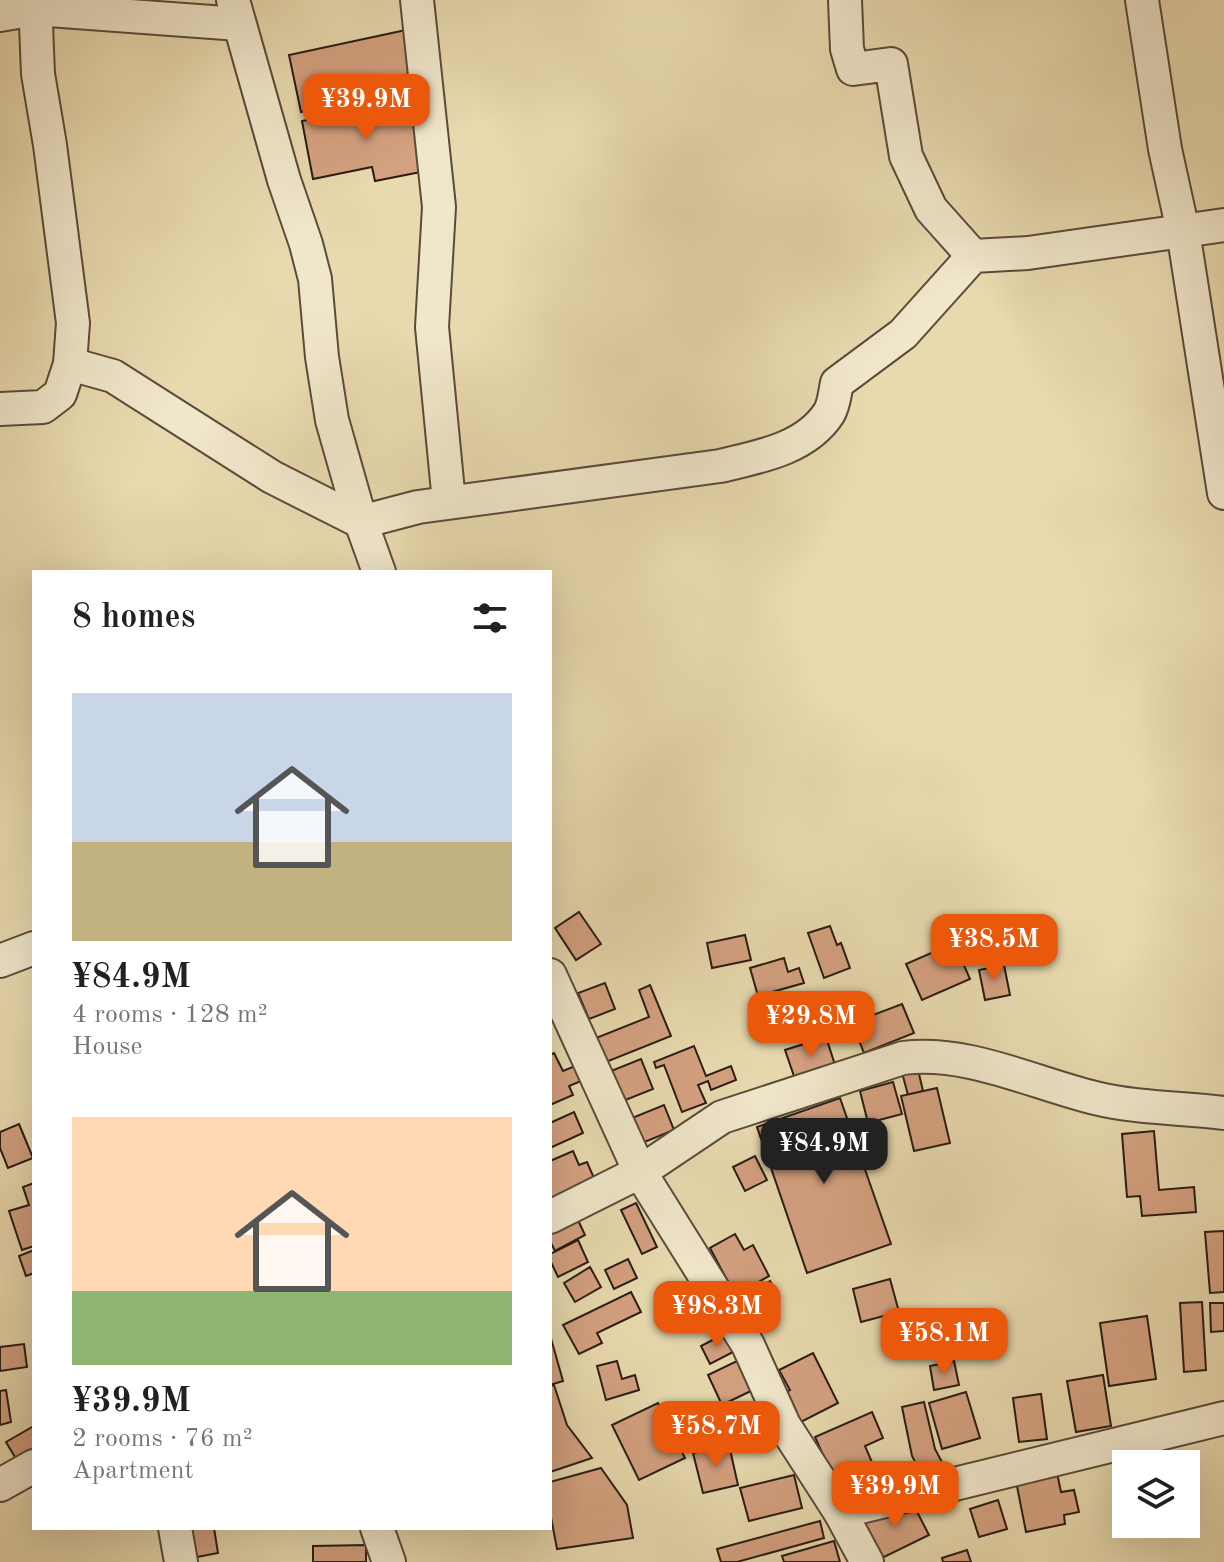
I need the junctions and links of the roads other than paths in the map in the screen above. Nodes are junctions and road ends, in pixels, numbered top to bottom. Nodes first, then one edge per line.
1 (417, 0) edge
2 (845, 0) edge
3 (1142, 0) edge
4 (35, 4) edge
5 (236, 12) edge
6 (0, 15) edge
7 (1224, 225) edge
8 (1183, 231) junction
9 (973, 256) junction
10 (70, 364) junction
11 (0, 409) edge
12 (1224, 493) edge
13 (449, 502) junction
14 (361, 522) junction
15 (378, 570) edge
16 (32, 949) edge
17 (0, 961) edge
18 (552, 979) edge
19 (1224, 1113) edge
20 (640, 1172) junction
21 (552, 1216) edge
22 (1224, 1418) edge
23 (32, 1467) edge
24 (0, 1485) edge
25 (840, 1512) junction
26 (175, 1530) edge
27 (378, 1530) edge
28 (181, 1562) edge
29 (389, 1562) edge
30 (867, 1562) edge

1 - 13 street
2 - 9 street
3 - 8 street
4 - 5 street
4 - 6 street
4 - 10 street
5 - 14 street
7 - 8 street
8 - 9 street
8 - 12 street
9 - 13 street
10 - 11 street
10 - 14 street
13 - 14 street
14 - 15 street
16 - 17 street
18 - 20 street
19 - 20 street
20 - 21 street
20 - 25 street
22 - 25 street
23 - 24 street
25 - 30 street
26 - 28 street
27 - 29 street

